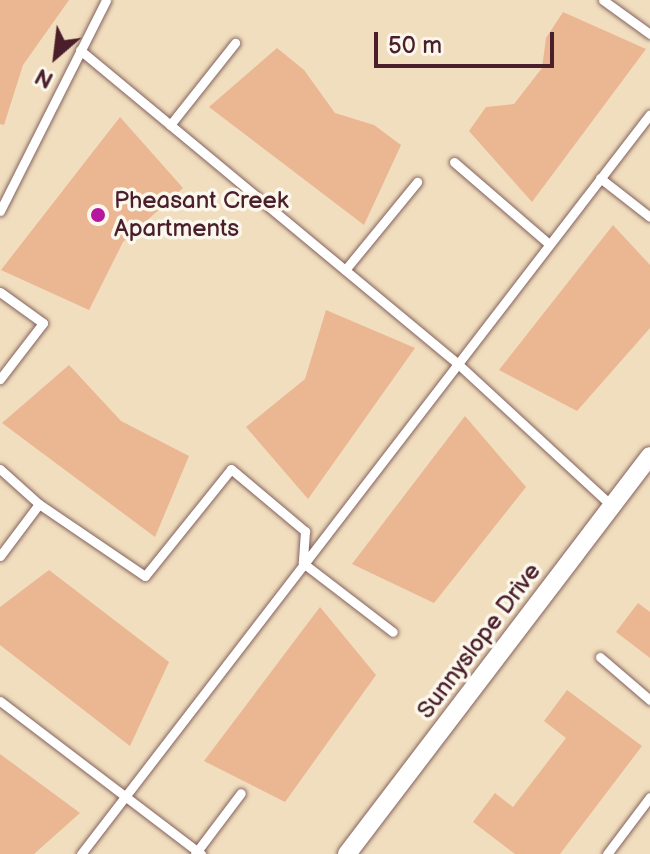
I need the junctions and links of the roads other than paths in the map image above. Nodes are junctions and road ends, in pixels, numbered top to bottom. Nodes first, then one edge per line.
1 (106, 0) edge
2 (603, 0) edge
3 (650, 34) edge
4 (235, 43) dead end
5 (80, 50) junction
6 (650, 114) edge
7 (170, 125) junction
8 (454, 162) dead end
9 (600, 178) junction
10 (417, 182) dead end
11 (0, 185) edge
12 (10, 190) junction
13 (0, 211) edge
14 (650, 217) edge
15 (549, 244) junction
16 (345, 270) junction
17 (0, 292) edge
18 (457, 363) junction
19 (0, 379) edge
20 (650, 456) edge
21 (0, 469) edge
22 (39, 504) junction
23 (612, 506) junction
24 (0, 556) edge
25 (303, 563) junction
26 (393, 632) dead end
27 (600, 657) dead end
28 (650, 700) edge
29 (0, 701) edge
30 (241, 793) dead end
31 (124, 797) junction
32 (650, 797) edge
33 (198, 853) edge
34 (81, 854) edge
35 (347, 854) edge
36 (607, 854) edge

1 - 5 lane
2 - 3 lane
4 - 7 lane
5 - 7 lane
5 - 12 lane
6 - 9 lane
7 - 16 lane
8 - 15 lane
9 - 14 lane
9 - 15 lane
10 - 16 lane
11 - 12 lane
12 - 13 lane
15 - 18 lane
16 - 18 lane
17 - 19 lane
18 - 23 lane
18 - 25 lane
20 - 23 street, Sunnyslope Drive
21 - 22 lane
22 - 24 lane
22 - 25 lane
23 - 35 street, Sunnyslope Drive
25 - 26 lane
25 - 31 lane
27 - 28 lane
29 - 31 lane
30 - 33 lane
31 - 33 lane
31 - 34 lane
32 - 36 lane

